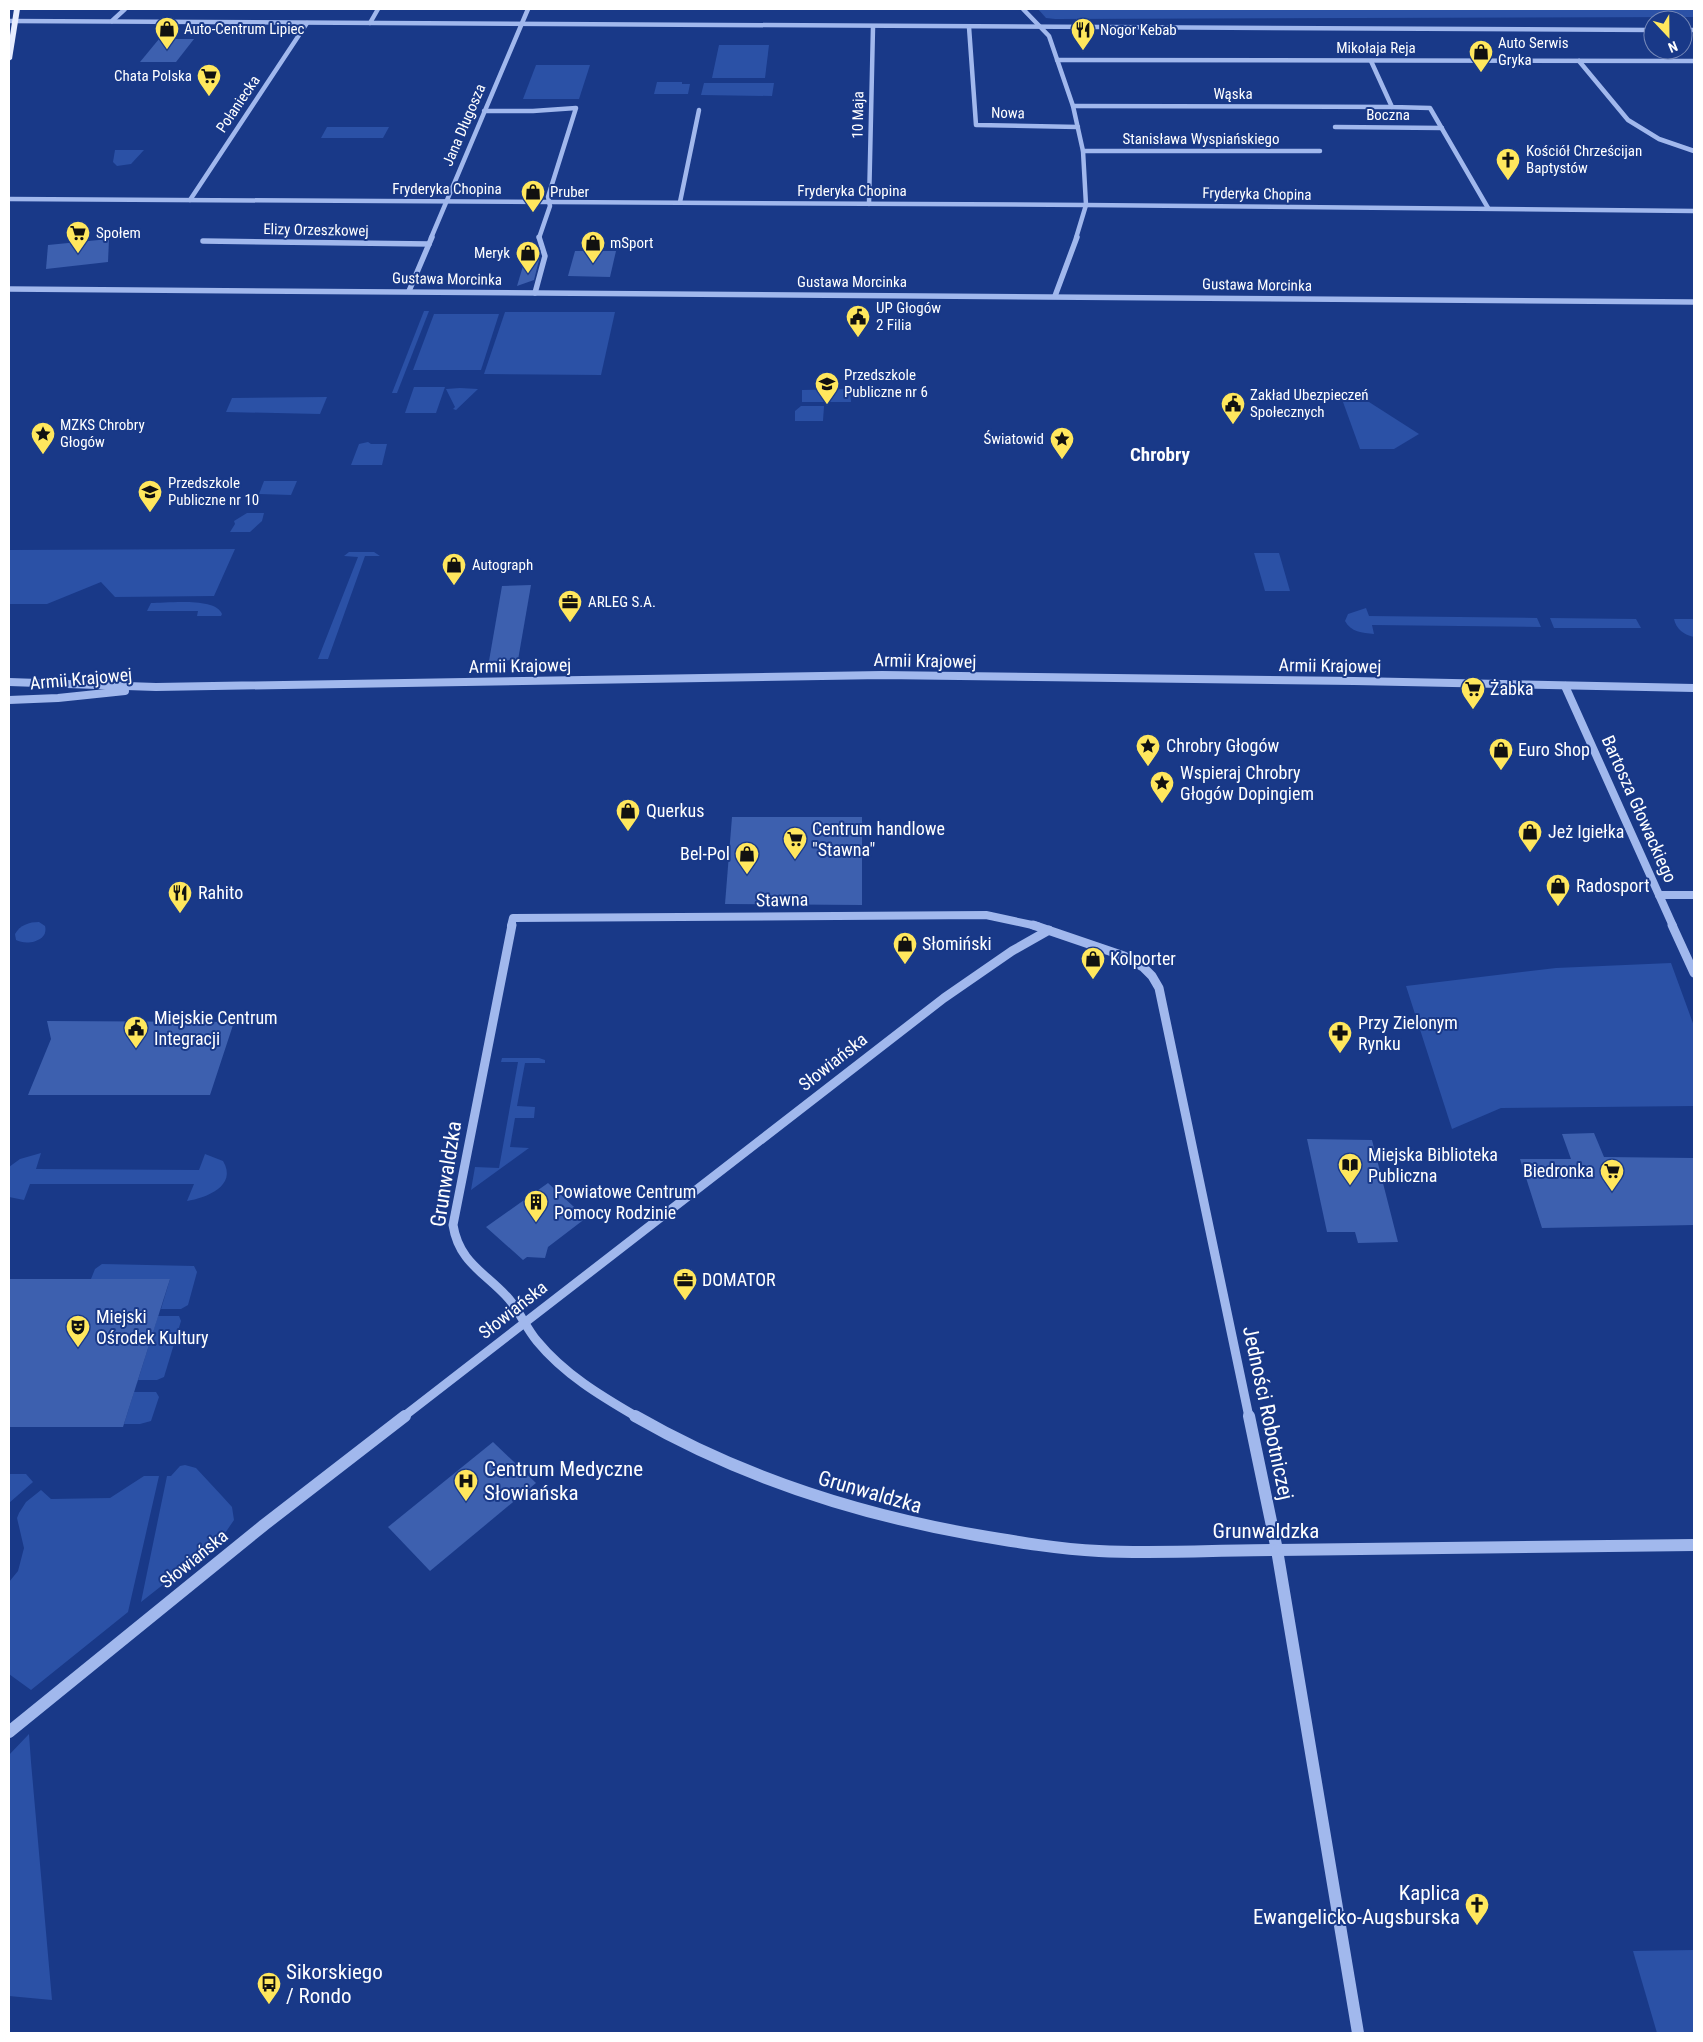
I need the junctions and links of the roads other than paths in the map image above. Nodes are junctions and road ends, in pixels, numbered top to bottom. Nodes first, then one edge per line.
1 (17, 9) edge
2 (124, 9) edge
3 (378, 9) edge
4 (528, 9) edge
5 (1023, 9) edge
6 (12, 21) edge
7 (112, 22) junction
8 (307, 23) junction
9 (370, 23) junction
10 (520, 24) junction
11 (873, 27) junction
12 (969, 27) junction
13 (1039, 28) junction
14 (1643, 30) edge
15 (9, 59) edge
16 (1057, 60) junction
17 (1370, 61) junction
18 (1579, 61) junction
19 (1694, 61) edge
20 (1073, 106) junction
21 (1392, 107) junction
22 (699, 110) dead end
23 (484, 111) junction
24 (1078, 127) junction
25 (1335, 127) dead end
26 (1442, 128) junction
27 (1083, 151) junction
28 (1320, 151) dead end
29 (1694, 151) edge
30 (9, 199) edge
31 (190, 200) junction
32 (446, 202) junction
33 (550, 202) junction
34 (680, 202) junction
35 (869, 204) junction
36 (1086, 205) junction
37 (1488, 208) junction
38 (1694, 210) edge
39 (203, 241) dead end
40 (429, 244) junction
41 (9, 289) edge
42 (409, 291) junction
43 (535, 293) junction
44 (1055, 296) junction
45 (1694, 302) edge
46 (9, 682) edge
47 (1564, 686) junction
48 (156, 688) junction
49 (1694, 688) edge
50 (9, 700) edge
51 (1660, 895) junction
52 (1694, 895) edge
53 (513, 918) joint
54 (1049, 930) junction
55 (1694, 973) edge
56 (524, 1324) junction
57 (1694, 1545) edge
58 (1277, 1550) junction
59 (9, 1732) edge
60 (1358, 2033) edge

1 - 6 main road
2 - 7 street
3 - 9 street
4 - 10 street, Jana Długosza
5 - 13 street
6 - 7 street
6 - 15 main road
7 - 8 street
8 - 9 street
8 - 31 street, Połaniecka
9 - 10 street
10 - 11 street
10 - 23 street, Jana Długosza
11 - 12 street
11 - 35 street, 10 Maja
12 - 13 street
12 - 24 street, Nowa
13 - 14 street
13 - 16 street
16 - 17 street, Mikołaja Reja
16 - 20 street
17 - 18 street, Mikołaja Reja
17 - 21 street
18 - 19 street, Mikołaja Reja
18 - 29 street
20 - 21 street, Wąska
20 - 24 street
21 - 26 street, Wąska
22 - 34 street
23 - 32 street, Jana Długosza
23 - 33 street
24 - 27 street
25 - 26 street, Boczna
26 - 37 street
27 - 28 street, Stanisława Wyspiańskiego
27 - 36 street
30 - 31 street, Fryderyka Chopina
31 - 32 street, Fryderyka Chopina
32 - 33 street, Fryderyka Chopina
32 - 40 street, Jana Długosza
33 - 34 street, Fryderyka Chopina
33 - 43 street
34 - 35 street, Fryderyka Chopina
35 - 36 street, Fryderyka Chopina
36 - 37 street, Fryderyka Chopina
36 - 44 street
37 - 38 street, Fryderyka Chopina
39 - 40 street, Elizy Orzeszkowej
40 - 42 street, Jana Długosza
41 - 42 street, Gustawa Morcinka
42 - 43 street, Gustawa Morcinka
43 - 44 street, Gustawa Morcinka
44 - 45 street, Gustawa Morcinka
46 - 48 street, Armii Krajowej
47 - 48 street, Armii Krajowej
47 - 49 street, Armii Krajowej
47 - 51 street, Bartosza Głowackiego
48 - 50 street, Armii Krajowej
51 - 52 street
51 - 55 street, Bartosza Głowackiego
53 - 54 street, Stawna
53 - 56 street, Grunwaldzka
54 - 56 street, Słowiańska
54 - 58 street, Jedności Robotniczej
56 - 58 street, Grunwaldzka
56 - 59 street, Słowiańska
57 - 58 street, Grunwaldzka
58 - 60 street, Jedności Robotniczej

